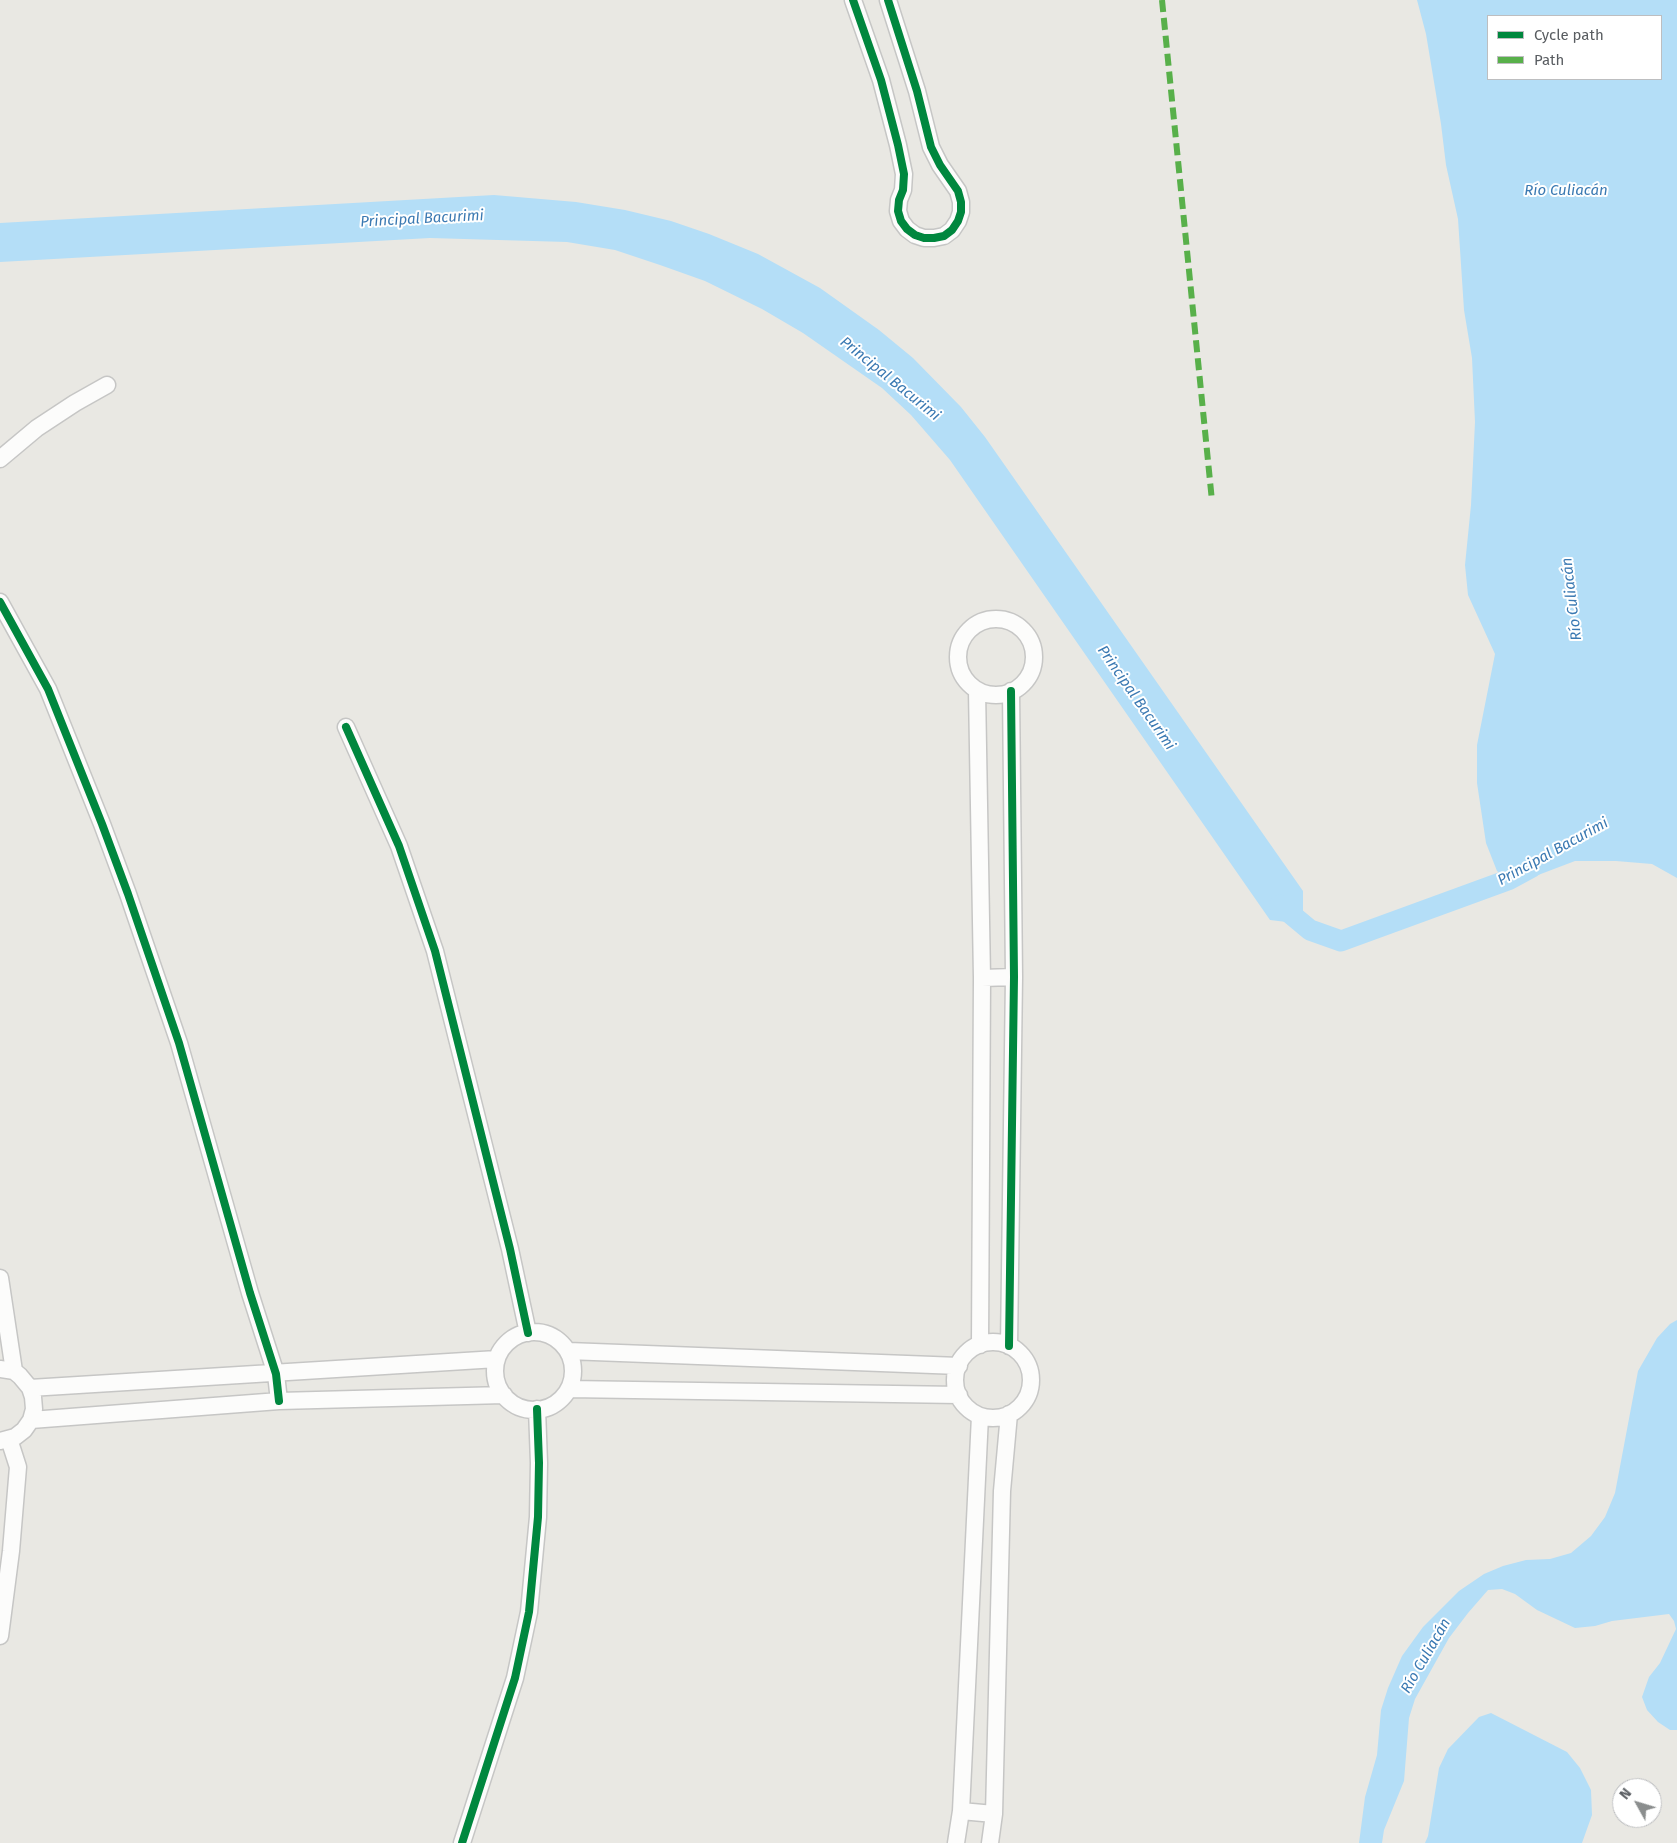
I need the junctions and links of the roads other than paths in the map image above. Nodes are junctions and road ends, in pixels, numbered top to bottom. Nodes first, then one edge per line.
1 (853, 0) edge
2 (888, 0) edge
3 (107, 385) dead end
4 (0, 459) edge
5 (0, 602) edge
6 (977, 690) junction
7 (1011, 691) junction
8 (346, 728) dead end
9 (1014, 977) junction
10 (982, 978) junction
11 (0, 1278) edge
12 (528, 1333) junction
13 (980, 1346) junction
14 (1009, 1346) junction
15 (568, 1351) junction
16 (497, 1359) junction
17 (958, 1366) junction
18 (7, 1370) edge
19 (276, 1374) junction
20 (30, 1388) junction
21 (568, 1389) junction
22 (504, 1395) junction
23 (959, 1396) junction
24 (279, 1401) junction
25 (537, 1409) junction
26 (1009, 1414) junction
27 (980, 1416) junction
28 (31, 1420) junction
29 (5, 1440) edge
30 (0, 1636) edge
31 (961, 1811) junction
32 (994, 1814) junction
33 (462, 1843) edge
34 (956, 1843) edge
35 (990, 1843) edge

1 - 2 street
3 - 4 street
5 - 19 street
6 - 7 street
6 - 7 street
6 - 10 street
7 - 9 street
8 - 12 street
9 - 10 street
9 - 14 street
10 - 13 street
11 - 18 street
12 - 15 street
12 - 16 street
13 - 14 street
13 - 17 street
14 - 26 street
15 - 17 street
15 - 21 street
16 - 19 street
16 - 22 street
17 - 23 street
18 - 20 street
19 - 20 street
19 - 24 street
20 - 28 street
21 - 23 street
21 - 25 street
22 - 24 street
22 - 25 street
23 - 27 street
24 - 28 street
25 - 33 street
26 - 27 street
26 - 32 street
27 - 31 street
28 - 29 street
29 - 30 street
31 - 32 street
31 - 34 street
32 - 35 street

